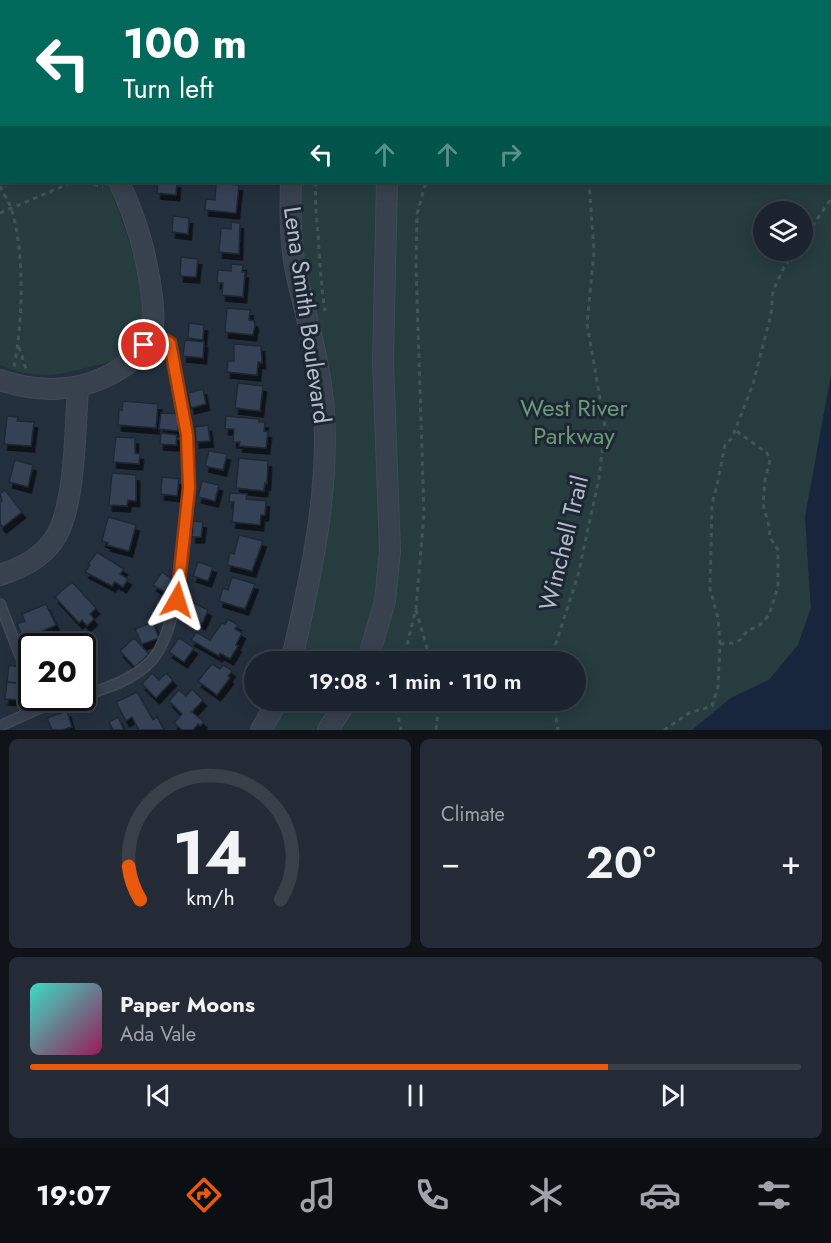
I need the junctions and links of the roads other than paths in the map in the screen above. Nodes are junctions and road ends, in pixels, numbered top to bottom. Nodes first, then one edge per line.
1 (291, 183) edge
2 (387, 183) edge
3 (111, 185) edge
4 (152, 333) junction
5 (6, 377) edge
6 (78, 388) junction
7 (0, 575) edge
8 (0, 604) edge
9 (18, 650) edge
10 (293, 651) edge
11 (370, 651) edge
12 (96, 691) edge
13 (33, 711) edge
14 (272, 711) edge
15 (340, 711) edge
16 (0, 726) edge
17 (261, 730) edge
18 (328, 730) edge

1 - 10 street, Lena Smith Boulevard
2 - 11 street
3 - 4 street
4 - 6 street
4 - 12 lane
5 - 6 street
6 - 7 street
8 - 9 lane
13 - 16 lane
14 - 17 street
15 - 18 street

